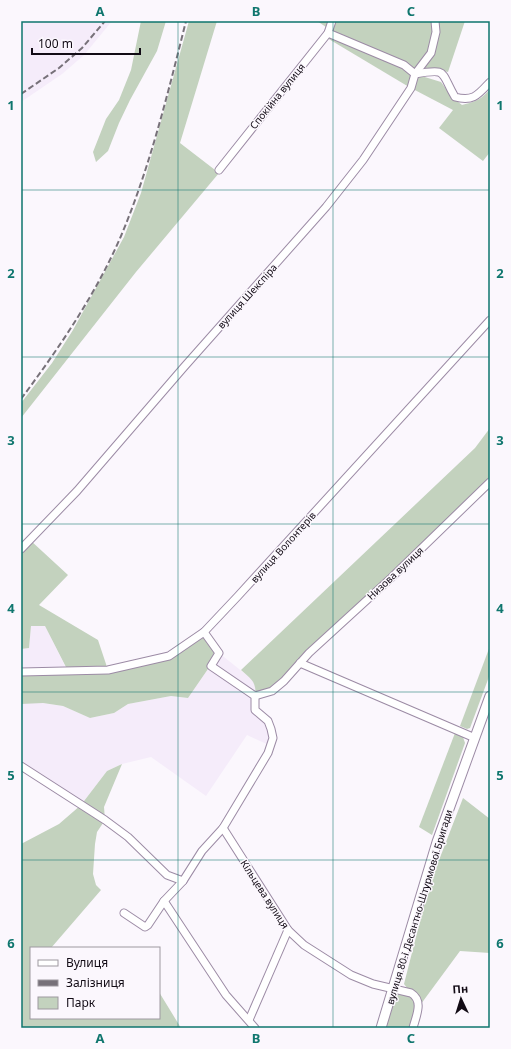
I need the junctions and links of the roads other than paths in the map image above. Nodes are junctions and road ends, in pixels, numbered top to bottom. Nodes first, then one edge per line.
1 (332, 21) edge
2 (435, 21) edge
3 (328, 33) junction
4 (416, 74) junction
5 (490, 82) edge
6 (219, 170) dead end
7 (490, 320) edge
8 (490, 482) edge
9 (21, 549) edge
10 (204, 632) junction
11 (300, 662) junction
12 (21, 672) edge
13 (255, 696) junction
14 (490, 696) edge
15 (475, 738) junction
16 (21, 766) edge
17 (223, 828) junction
18 (183, 881) junction
19 (164, 901) junction
20 (124, 913) dead end
21 (288, 930) junction
22 (393, 989) junction
23 (249, 1020) junction
24 (255, 1028) edge
25 (381, 1028) edge
26 (413, 1028) edge

1 - 3 street, Спокійна вулиця
2 - 4 street, вулиця Шекспіра
3 - 4 street
3 - 6 street, Спокійна вулиця
4 - 5 street
4 - 9 street, вулиця Шекспіра
7 - 10 street, вулиця Волонтерів
8 - 11 street, Низова вулиця
10 - 12 street, вулиця Волонтерів
10 - 13 street
11 - 13 street, Низова вулиця
11 - 15 street
13 - 17 street
14 - 15 street, вулиця 80-ї Десантно-Штурмової Бригади
15 - 22 street, вулиця 80-ї Десантно-Штурмової Бригади
16 - 18 street
17 - 18 street
17 - 21 street, Кільцева вулиця
18 - 19 street
19 - 20 street
19 - 23 street
21 - 22 street, Кільцева вулиця
21 - 23 street
22 - 25 street, вулиця 80-ї Десантно-Штурмової Бригади
22 - 26 street, Кільцева вулиця
23 - 24 street

